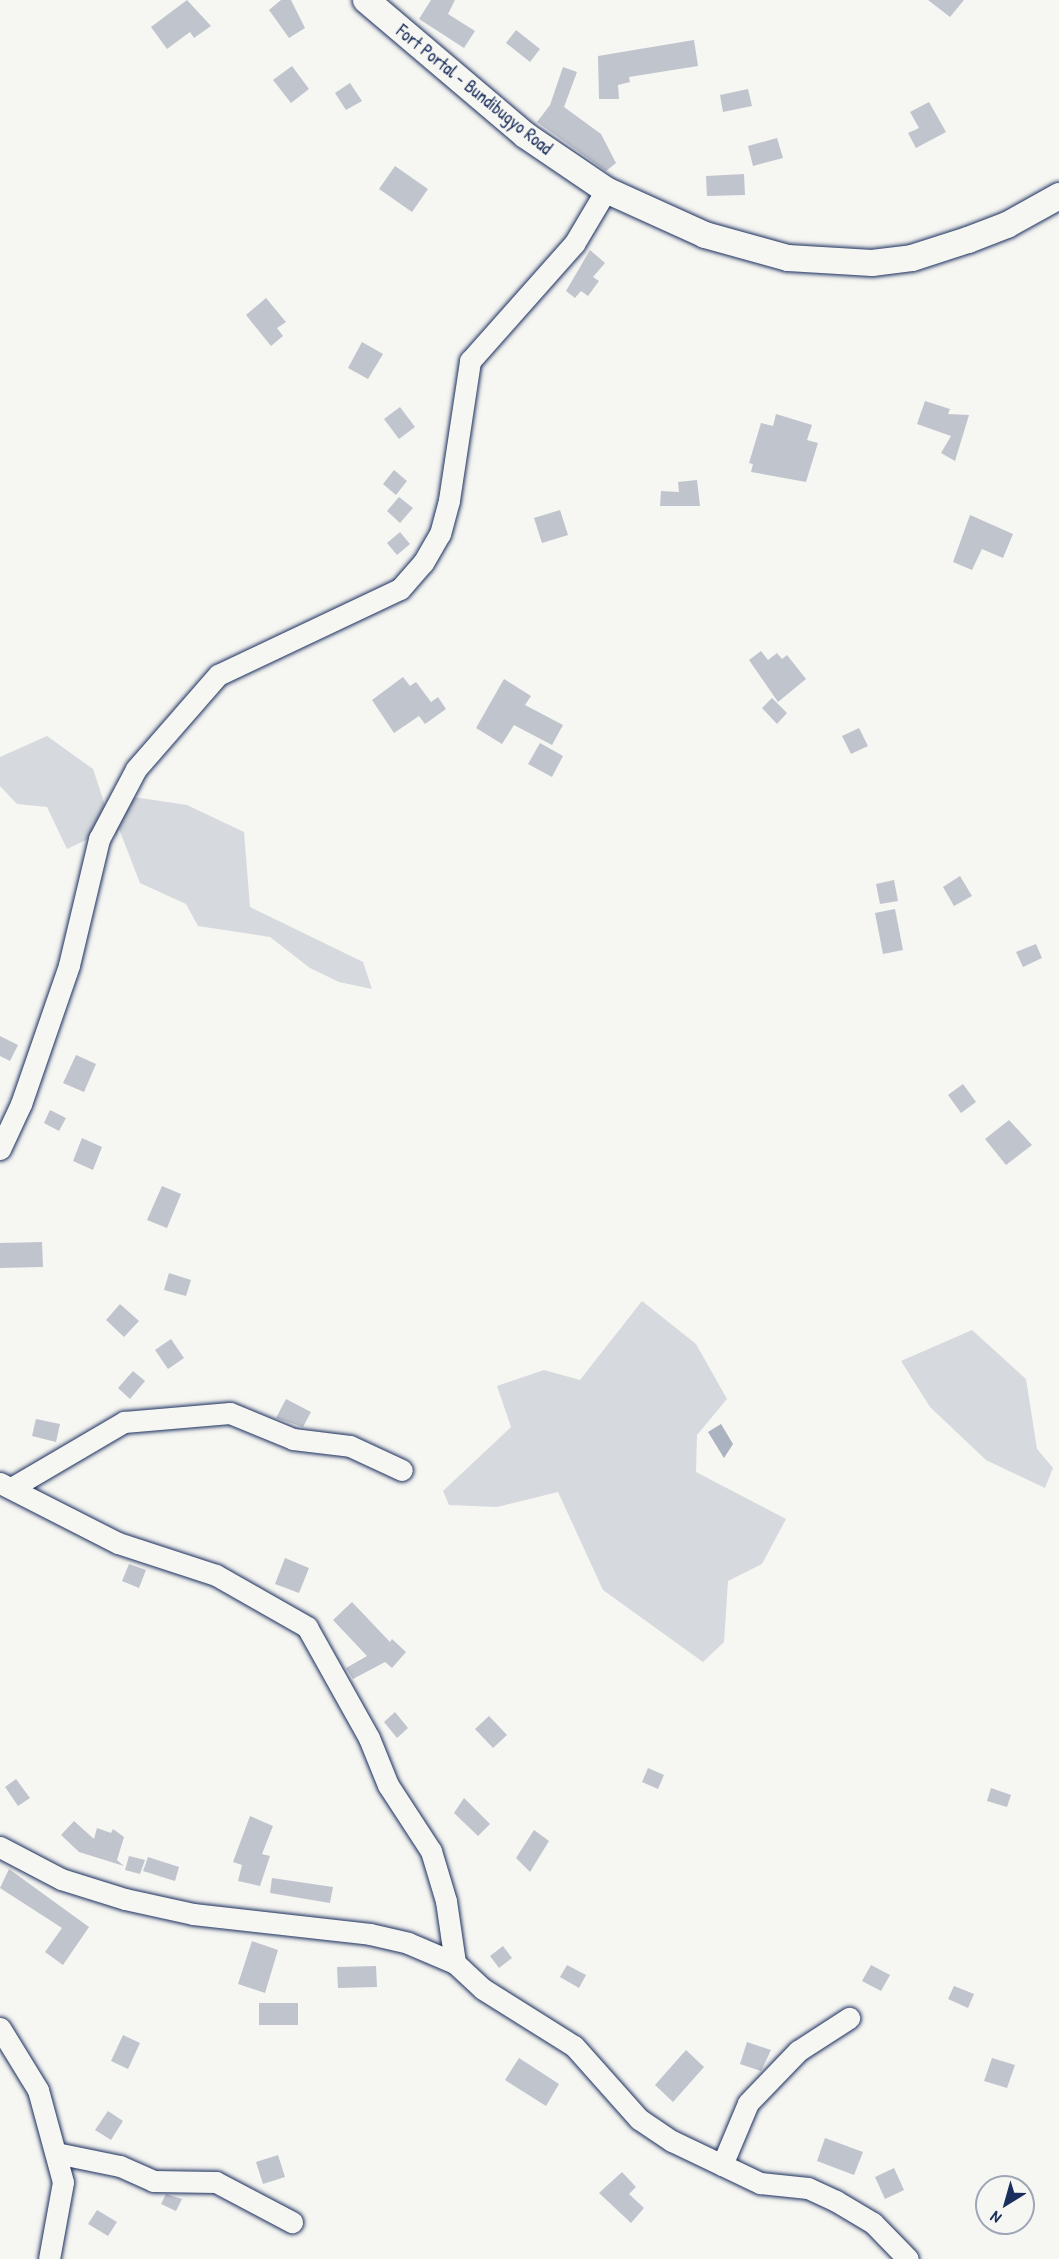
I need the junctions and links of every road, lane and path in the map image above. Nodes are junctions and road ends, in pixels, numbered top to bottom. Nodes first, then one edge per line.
1 (366, 0) edge
2 (606, 190) junction
3 (1059, 196) edge
4 (0, 1149) edge
5 (402, 1470) dead end
6 (7, 1485) edge
7 (0, 1847) edge
8 (455, 1964) junction
9 (849, 2018) dead end
10 (0, 2028) edge
11 (56, 2153) junction
12 (722, 2165) junction
13 (292, 2222) dead end
14 (49, 2259) edge
15 (908, 2259) edge

1 - 2 main road, Fort Portal - Bundibugyo Road
2 - 3 main road, Fort Portal - Bundibugyo Road
2 - 4 street
5 - 6 street
6 - 8 street
7 - 8 street
8 - 12 street
9 - 12 street
10 - 11 street
11 - 13 street
11 - 14 street
12 - 15 street

